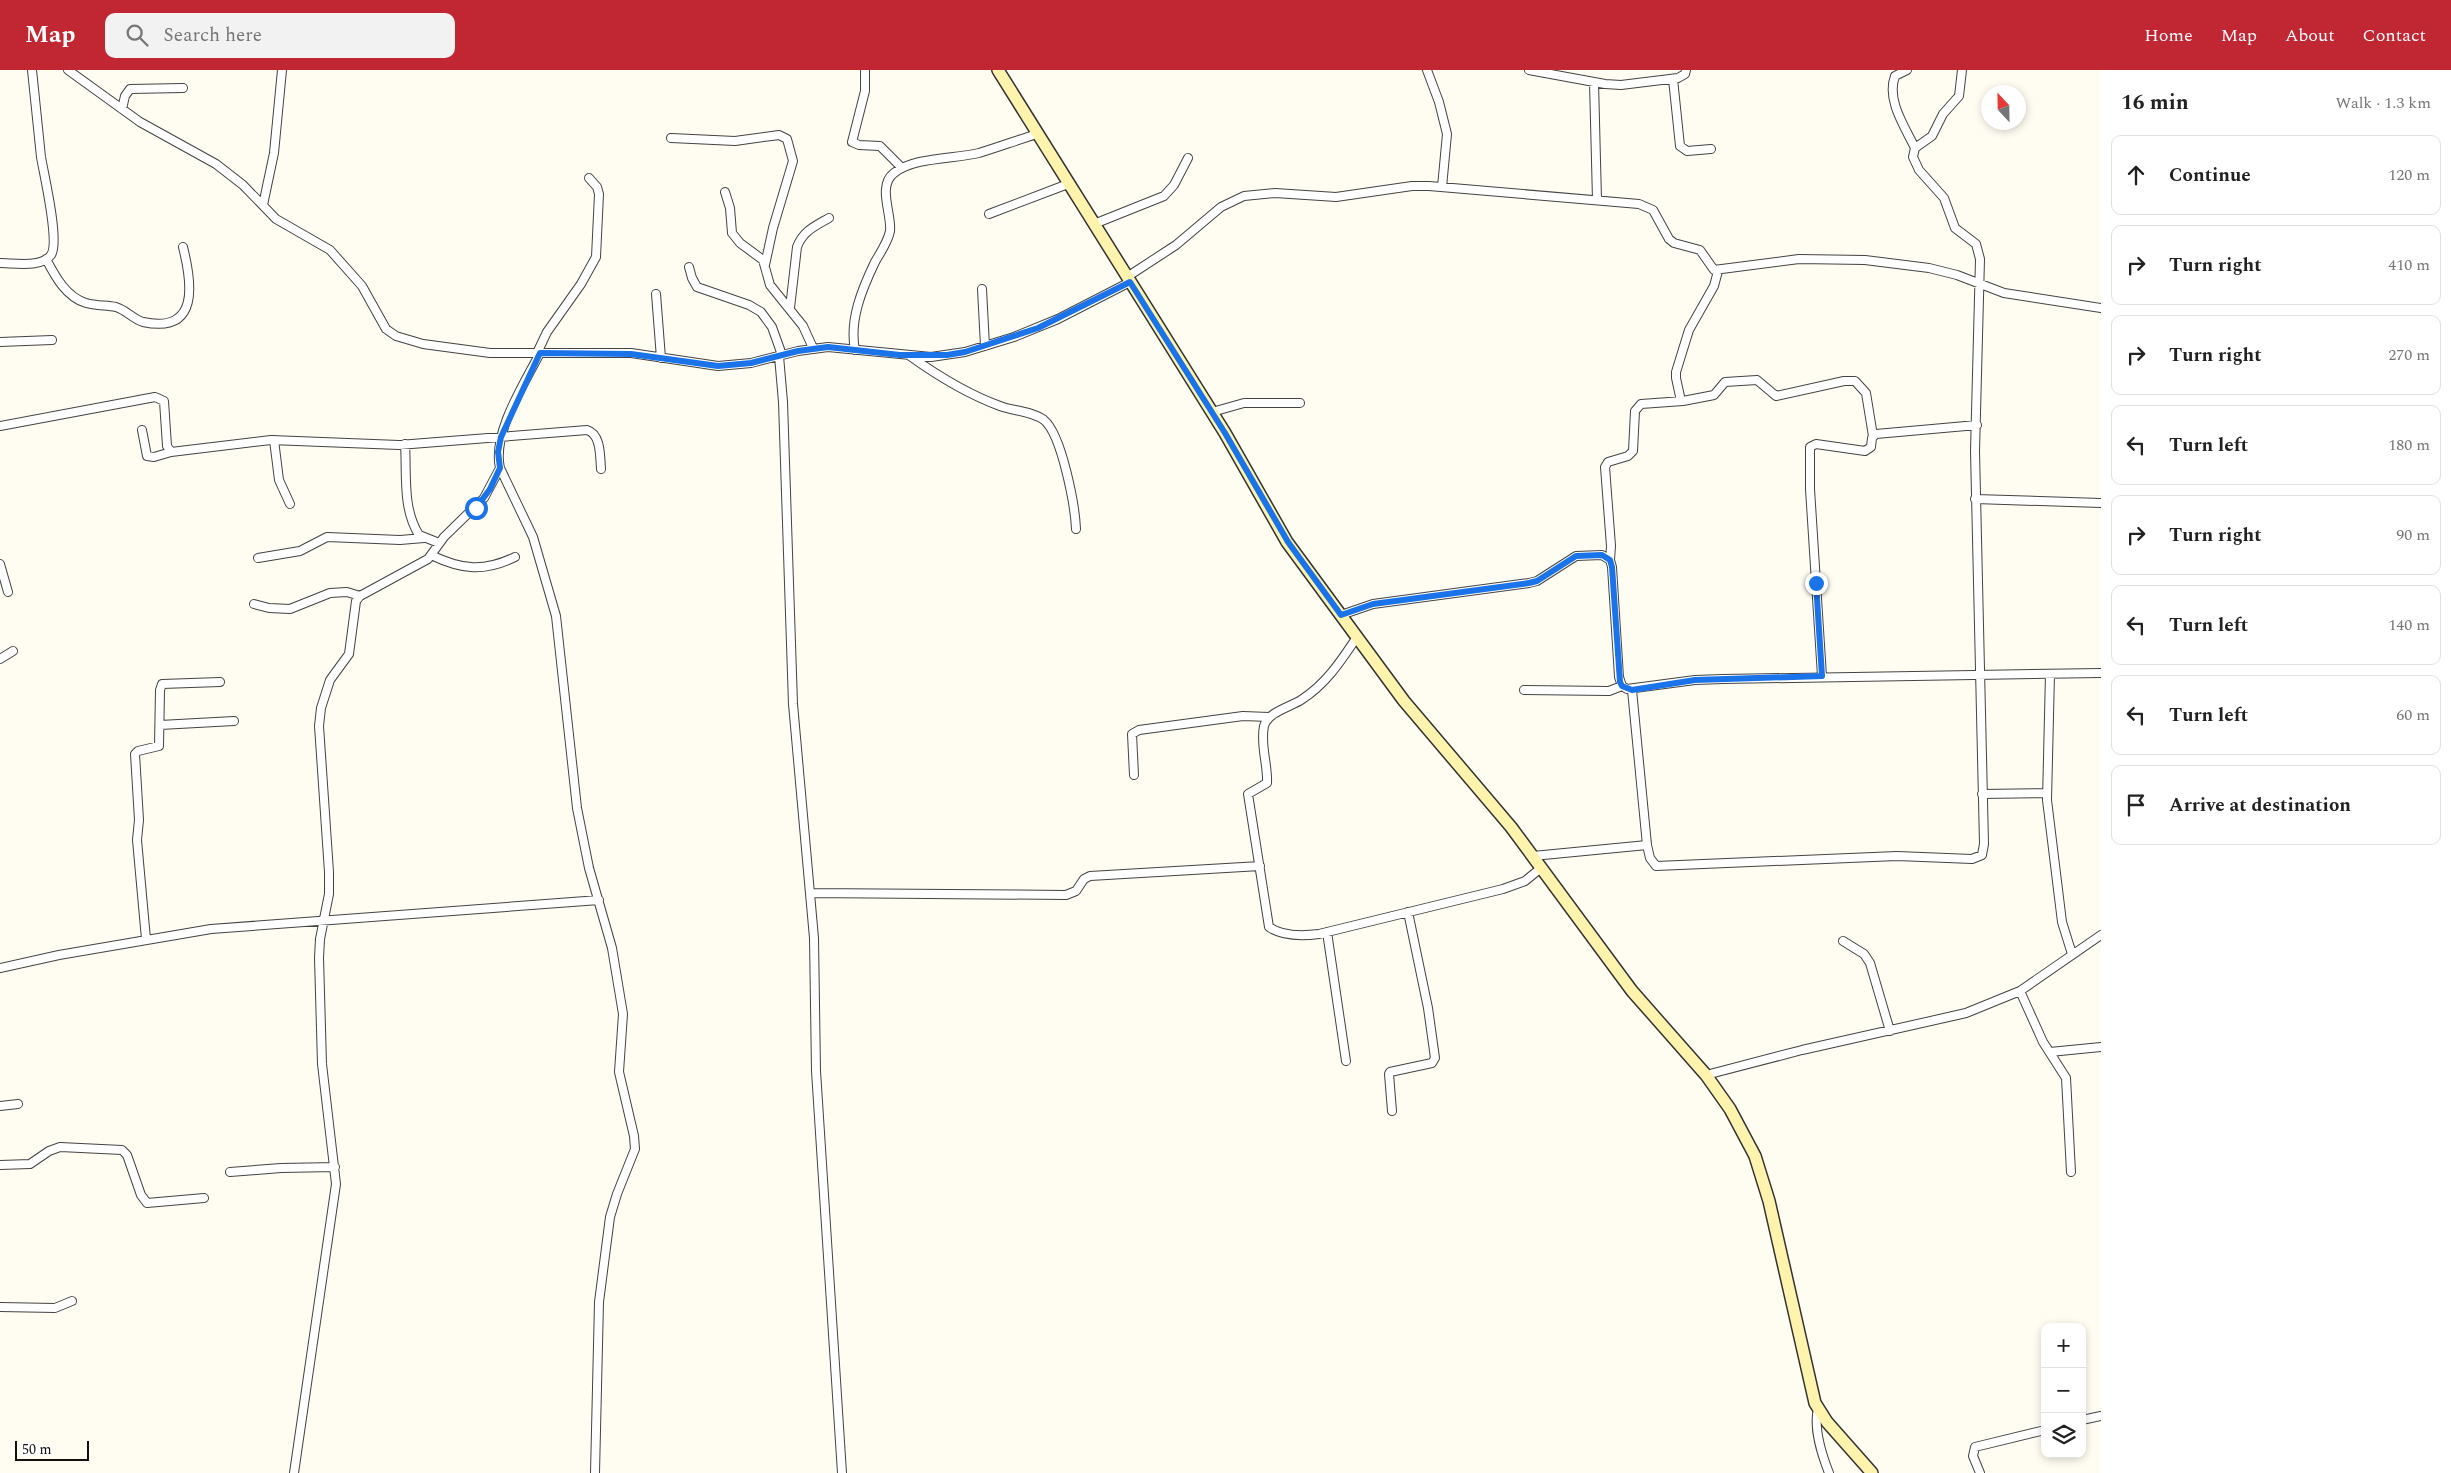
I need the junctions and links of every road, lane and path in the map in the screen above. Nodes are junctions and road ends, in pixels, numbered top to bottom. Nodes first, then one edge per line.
1 (32, 70) edge
2 (68, 70) edge
3 (282, 70) edge
4 (865, 70) edge
5 (998, 70) edge
6 (1427, 70) edge
7 (1529, 70) edge
8 (1686, 70) edge
9 (1908, 70) edge
10 (1962, 70) edge
11 (1673, 79) junction
12 (1594, 82) junction
13 (183, 88) dead end
14 (122, 109) junction
15 (1037, 134) junction
16 (671, 138) dead end
17 (1915, 148) junction
18 (1711, 149) dead end
19 (1188, 158) dead end
20 (902, 168) junction
21 (589, 178) dead end
22 (1068, 184) junction
23 (1442, 187) junction
24 (725, 192) dead end
25 (1597, 200) junction
26 (263, 205) junction
27 (988, 214) dead end
28 (829, 218) dead end
29 (1094, 224) junction
30 (183, 247) dead end
31 (46, 259) junction
32 (0, 263) edge
33 (765, 265) junction
34 (689, 267) dead end
35 (1718, 271) junction
36 (1128, 280) junction
37 (1980, 284) junction
38 (982, 289) dead end
39 (656, 294) dead end
40 (790, 308) junction
41 (2101, 308) edge
42 (52, 340) dead end
43 (0, 342) edge
44 (985, 346) junction
45 (813, 348) junction
46 (856, 350) junction
47 (538, 353) junction
48 (780, 355) junction
49 (910, 356) junction
50 (661, 358) junction
51 (1681, 401) junction
52 (1300, 404) dead end
53 (1212, 412) junction
54 (1977, 425) junction
55 (0, 426) edge
56 (142, 430) dead end
57 (1873, 436) junction
58 (501, 437) junction
59 (274, 440) junction
60 (406, 444) junction
61 (171, 452) junction
62 (500, 468) junction
63 (601, 469) dead end
64 (1976, 500) junction
65 (2101, 503) edge
66 (290, 504) dead end
67 (1076, 529) dead end
68 (424, 538) junction
69 (439, 543) junction
70 (431, 555) junction
71 (515, 557) dead end
72 (258, 558) dead end
73 (1610, 560) junction
74 (0, 564) edge
75 (8, 592) dead end
76 (360, 596) junction
77 (254, 604) dead end
78 (1341, 615) junction
79 (1357, 637) junction
80 (14, 651) dead end
81 (0, 659) edge
82 (2101, 673) edge
83 (1978, 674) junction
84 (2050, 674) junction
85 (1822, 676) junction
86 (220, 682) dead end
87 (1622, 686) junction
88 (1524, 690) dead end
89 (1632, 690) junction
90 (1270, 717) junction
91 (234, 721) dead end
92 (160, 726) junction
93 (1134, 774) dead end
94 (2046, 793) junction
95 (1982, 794) junction
96 (1647, 845) junction
97 (1533, 856) junction
98 (1260, 866) junction
99 (1541, 868) junction
100 (810, 893) junction
101 (599, 900) junction
102 (1408, 912) junction
103 (323, 920) junction
104 (1327, 932) junction
105 (2101, 935) edge
106 (146, 939) junction
107 (1843, 940) dead end
108 (2072, 954) junction
109 (0, 968) edge
110 (2020, 991) junction
111 (1890, 1031) junction
112 (2101, 1047) edge
113 (2050, 1052) junction
114 (1346, 1061) dead end
115 (1706, 1075) junction
116 (18, 1104) dead end
117 (0, 1106) edge
118 (1392, 1111) dead end
119 (0, 1165) edge
120 (335, 1167) junction
121 (230, 1172) dead end
122 (2071, 1172) dead end
123 (204, 1198) dead end
124 (72, 1302) dead end
125 (0, 1307) edge
126 (1816, 1406) junction
127 (2101, 1416) edge
128 (2086, 1419) edge
129 (2041, 1431) edge
130 (294, 1473) edge
131 (595, 1473) edge
132 (842, 1473) edge
133 (1829, 1473) edge
134 (1872, 1473) edge
135 (1980, 1473) edge

1 - 31 street
2 - 14 street
3 - 26 street
4 - 20 street
5 - 15 street
6 - 23 street
7 - 12 street
8 - 11 street
9 - 17 street
10 - 17 street
11 - 12 street
11 - 18 street
12 - 25 street
13 - 14 street
14 - 26 street
15 - 20 street
15 - 22 street
16 - 33 street
17 - 37 street
19 - 29 street
20 - 46 street
21 - 47 street
22 - 27 street
22 - 29 street
23 - 25 street
23 - 36 street
24 - 33 street
25 - 35 street
26 - 47 street
28 - 40 street
29 - 36 street
30 - 31 street
31 - 32 street
33 - 40 street
34 - 48 street
35 - 37 street
35 - 51 street
36 - 44 street
36 - 53 street
37 - 41 street
37 - 54 street
38 - 44 street
39 - 50 street
40 - 45 street
42 - 43 street
44 - 49 street
45 - 46 street
45 - 48 street
46 - 49 street
47 - 50 street
47 - 58 street
48 - 50 street
48 - 100 street
49 - 67 street
51 - 57 street
51 - 73 street
52 - 53 street
53 - 78 street
54 - 57 street
54 - 64 street
55 - 61 street
56 - 61 street
57 - 85 street
58 - 60 street
58 - 62 street
58 - 63 street
59 - 60 street
59 - 61 street
59 - 66 street
60 - 68 street
62 - 69 street
62 - 101 street
64 - 65 street
64 - 83 street
68 - 69 street
68 - 72 street
69 - 70 street
70 - 71 street
70 - 76 street
73 - 78 street
73 - 87 street
74 - 75 street
76 - 77 street
76 - 103 street
78 - 79 street
79 - 90 street
79 - 97 street
80 - 81 street
82 - 84 street
83 - 84 street
83 - 85 street
83 - 95 street
84 - 94 street
85 - 89 street
86 - 92 street
87 - 88 street
87 - 89 street
89 - 96 street
90 - 93 street
90 - 98 street
91 - 92 street
92 - 106 street
94 - 95 street
94 - 108 street
95 - 96 street
96 - 97 street
97 - 99 street
98 - 100 street
98 - 104 street
99 - 102 street
99 - 115 street
100 - 132 street
101 - 103 street
101 - 131 street
102 - 104 street
102 - 118 street
103 - 106 street
103 - 120 street
104 - 114 street
105 - 108 street
106 - 109 street
107 - 111 street
108 - 110 street
110 - 111 street
110 - 113 street
111 - 115 street
112 - 113 street
113 - 122 street
115 - 126 street
116 - 117 street
119 - 123 street
120 - 121 street
120 - 130 street
124 - 125 street
126 - 133 street
126 - 134 street
127 - 128 street
129 - 135 street

